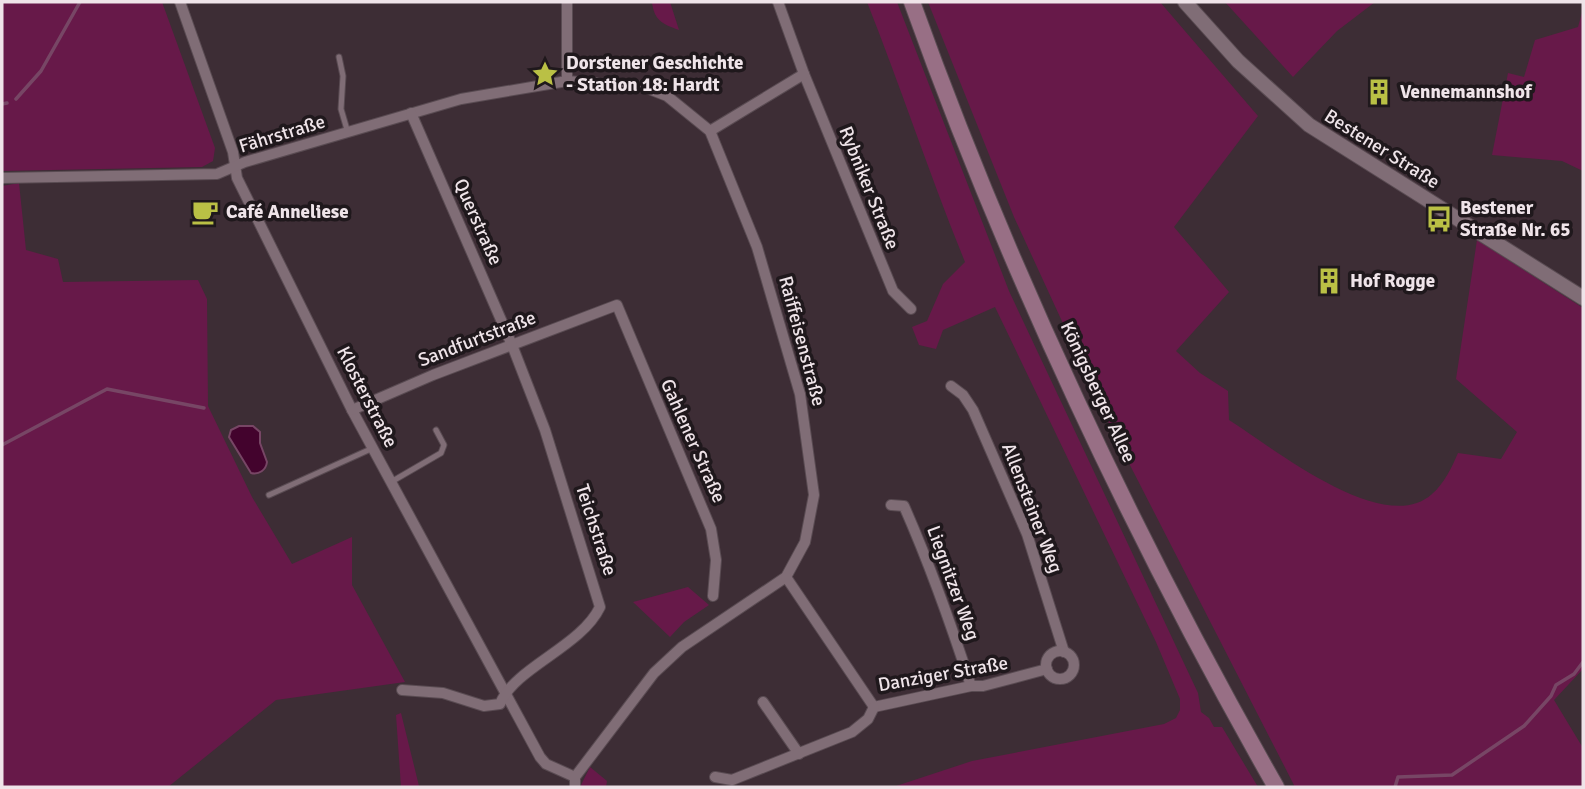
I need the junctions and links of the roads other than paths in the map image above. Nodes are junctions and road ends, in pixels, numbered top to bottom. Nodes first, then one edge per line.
1 (180, 2) edge
2 (567, 2) edge
3 (778, 2) edge
4 (912, 2) edge
5 (1185, 2) edge
6 (340, 57) dead end
7 (804, 74) junction
8 (567, 81) junction
9 (411, 113) junction
10 (710, 131) junction
11 (348, 133) junction
12 (234, 167) junction
13 (2, 178) edge
14 (1583, 298) edge
15 (617, 304) joint
16 (911, 309) dead end
17 (512, 345) junction
18 (951, 386) dead end
19 (352, 410) junction
20 (436, 430) dead end
21 (373, 448) junction
22 (391, 482) junction
23 (269, 495) dead end
24 (891, 506) dead end
25 (786, 577) junction
26 (713, 596) dead end
27 (1064, 652) junction
28 (1047, 670) junction
29 (971, 685) junction
30 (402, 690) dead end
31 (505, 691) junction
32 (763, 702) dead end
33 (874, 707) junction
34 (799, 754) junction
35 (715, 777) dead end
36 (575, 782) edge
37 (1276, 787) edge

1 - 12 street, Klosterstraße
2 - 8 street
3 - 7 street, Rybniker Straße
4 - 37 main road, Königsberger Allee
5 - 14 street, Bestener Straße
6 - 11 lane
7 - 10 street
7 - 16 street, Rybniker Straße
8 - 9 street, Fährstraße
8 - 10 street, Raiffeisenstraße
9 - 11 street, Fährstraße
9 - 17 street, Querstraße
10 - 25 street, Raiffeisenstraße
11 - 12 street, Fährstraße
12 - 13 street, Fährstraße
12 - 19 street, Klosterstraße
15 - 17 street, Sandfurtstraße
15 - 26 street, Gahlener Straße
17 - 19 street, Sandfurtstraße
17 - 31 street, Teichstraße
18 - 27 street, Allensteiner Weg
19 - 21 street, Klosterstraße
20 - 22 lane
21 - 22 street, Klosterstraße
21 - 23 lane
22 - 31 street, Klosterstraße
24 - 29 street, Liegnitzer Weg
25 - 33 street, Danziger Straße
25 - 36 street, Raiffeisenstraße
27 - 28 street
27 - 28 street, Danziger Straße
28 - 29 street, Danziger Straße
29 - 33 street, Danziger Straße
30 - 31 street
31 - 36 street, Klosterstraße
32 - 34 street
33 - 34 street
34 - 35 street

